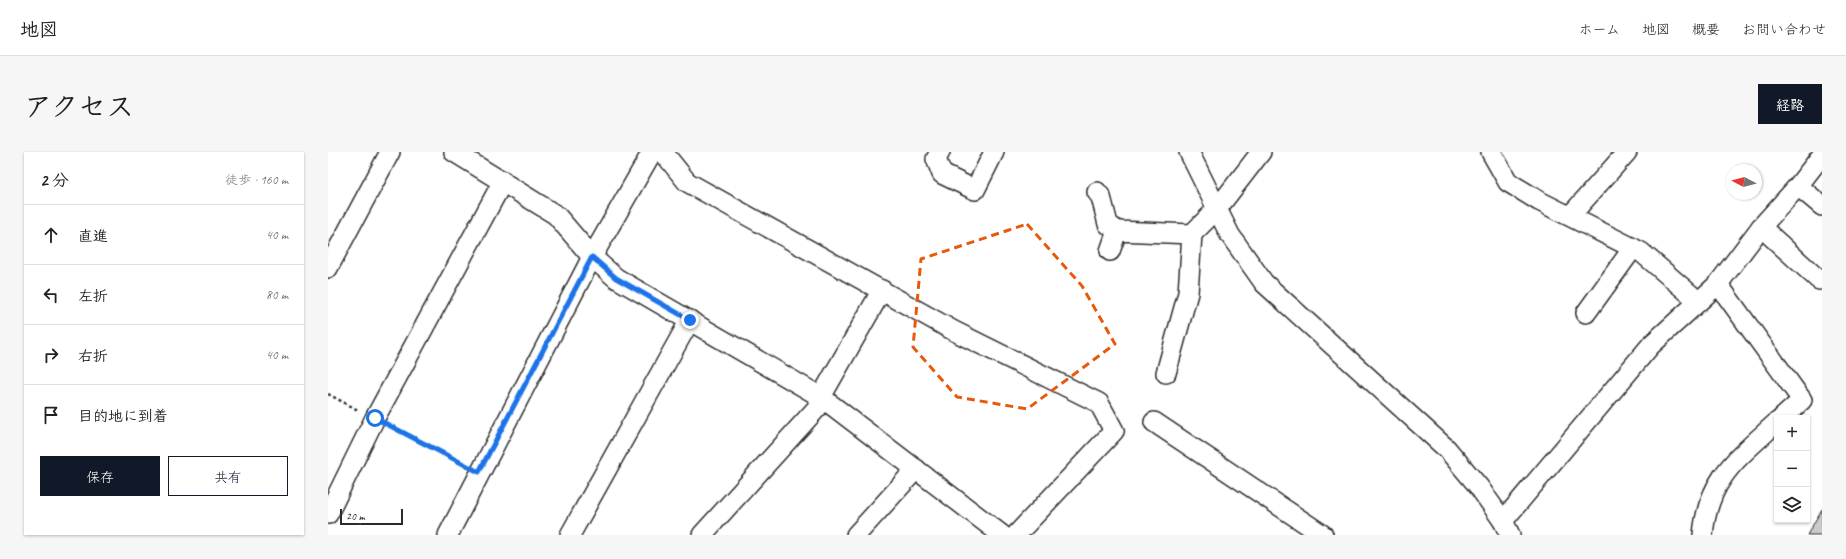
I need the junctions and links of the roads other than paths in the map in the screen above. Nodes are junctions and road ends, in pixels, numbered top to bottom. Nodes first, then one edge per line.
1 (390, 152) edge
2 (454, 152) edge
3 (652, 152) edge
4 (663, 152) edge
5 (940, 152) edge
6 (994, 152) edge
7 (1189, 152) edge
8 (1261, 152) edge
9 (1491, 152) edge
10 (1628, 152) edge
11 (1822, 156) edge
12 (502, 181) junction
13 (1798, 186) junction
14 (1097, 192) dead end
15 (1822, 206) edge
16 (1217, 209) junction
17 (1570, 216) junction
18 (1761, 227) junction
19 (1116, 231) junction
20 (1192, 234) junction
21 (1633, 248) junction
22 (1110, 252) dead end
23 (592, 257) junction
24 (328, 268) edge
25 (1819, 280) dead end
26 (1718, 284) junction
27 (882, 290) junction
28 (1698, 301) junction
29 (1586, 313) dead end
30 (690, 320) junction
31 (1166, 373) dead end
32 (822, 397) junction
33 (1785, 415) edge
34 (1154, 422) dead end
35 (1774, 425) edge
36 (916, 469) junction
37 (328, 514) edge
38 (1506, 528) edge
39 (448, 535) edge
40 (570, 535) edge
41 (702, 535) edge
42 (856, 535) edge
43 (1002, 535) edge
44 (1016, 535) edge
45 (1323, 535) edge
46 (1703, 535) edge

1 - 24 street
2 - 12 street
3 - 23 street
4 - 27 street
5 - 6 street
7 - 16 street
8 - 16 street
9 - 17 street
10 - 17 street
11 - 13 street
12 - 23 street
12 - 37 street
13 - 15 street
13 - 18 street
14 - 19 street
16 - 20 street
16 - 38 street
17 - 21 street
18 - 25 street
18 - 26 street
19 - 20 street
19 - 22 street
20 - 31 street
21 - 28 street
21 - 29 street
23 - 30 street
23 - 39 street
26 - 28 street
26 - 33 street
27 - 32 street
27 - 44 street
28 - 38 street
30 - 32 street
30 - 40 street
32 - 36 street
32 - 41 street
34 - 45 street
35 - 46 street
36 - 42 street
36 - 43 street

